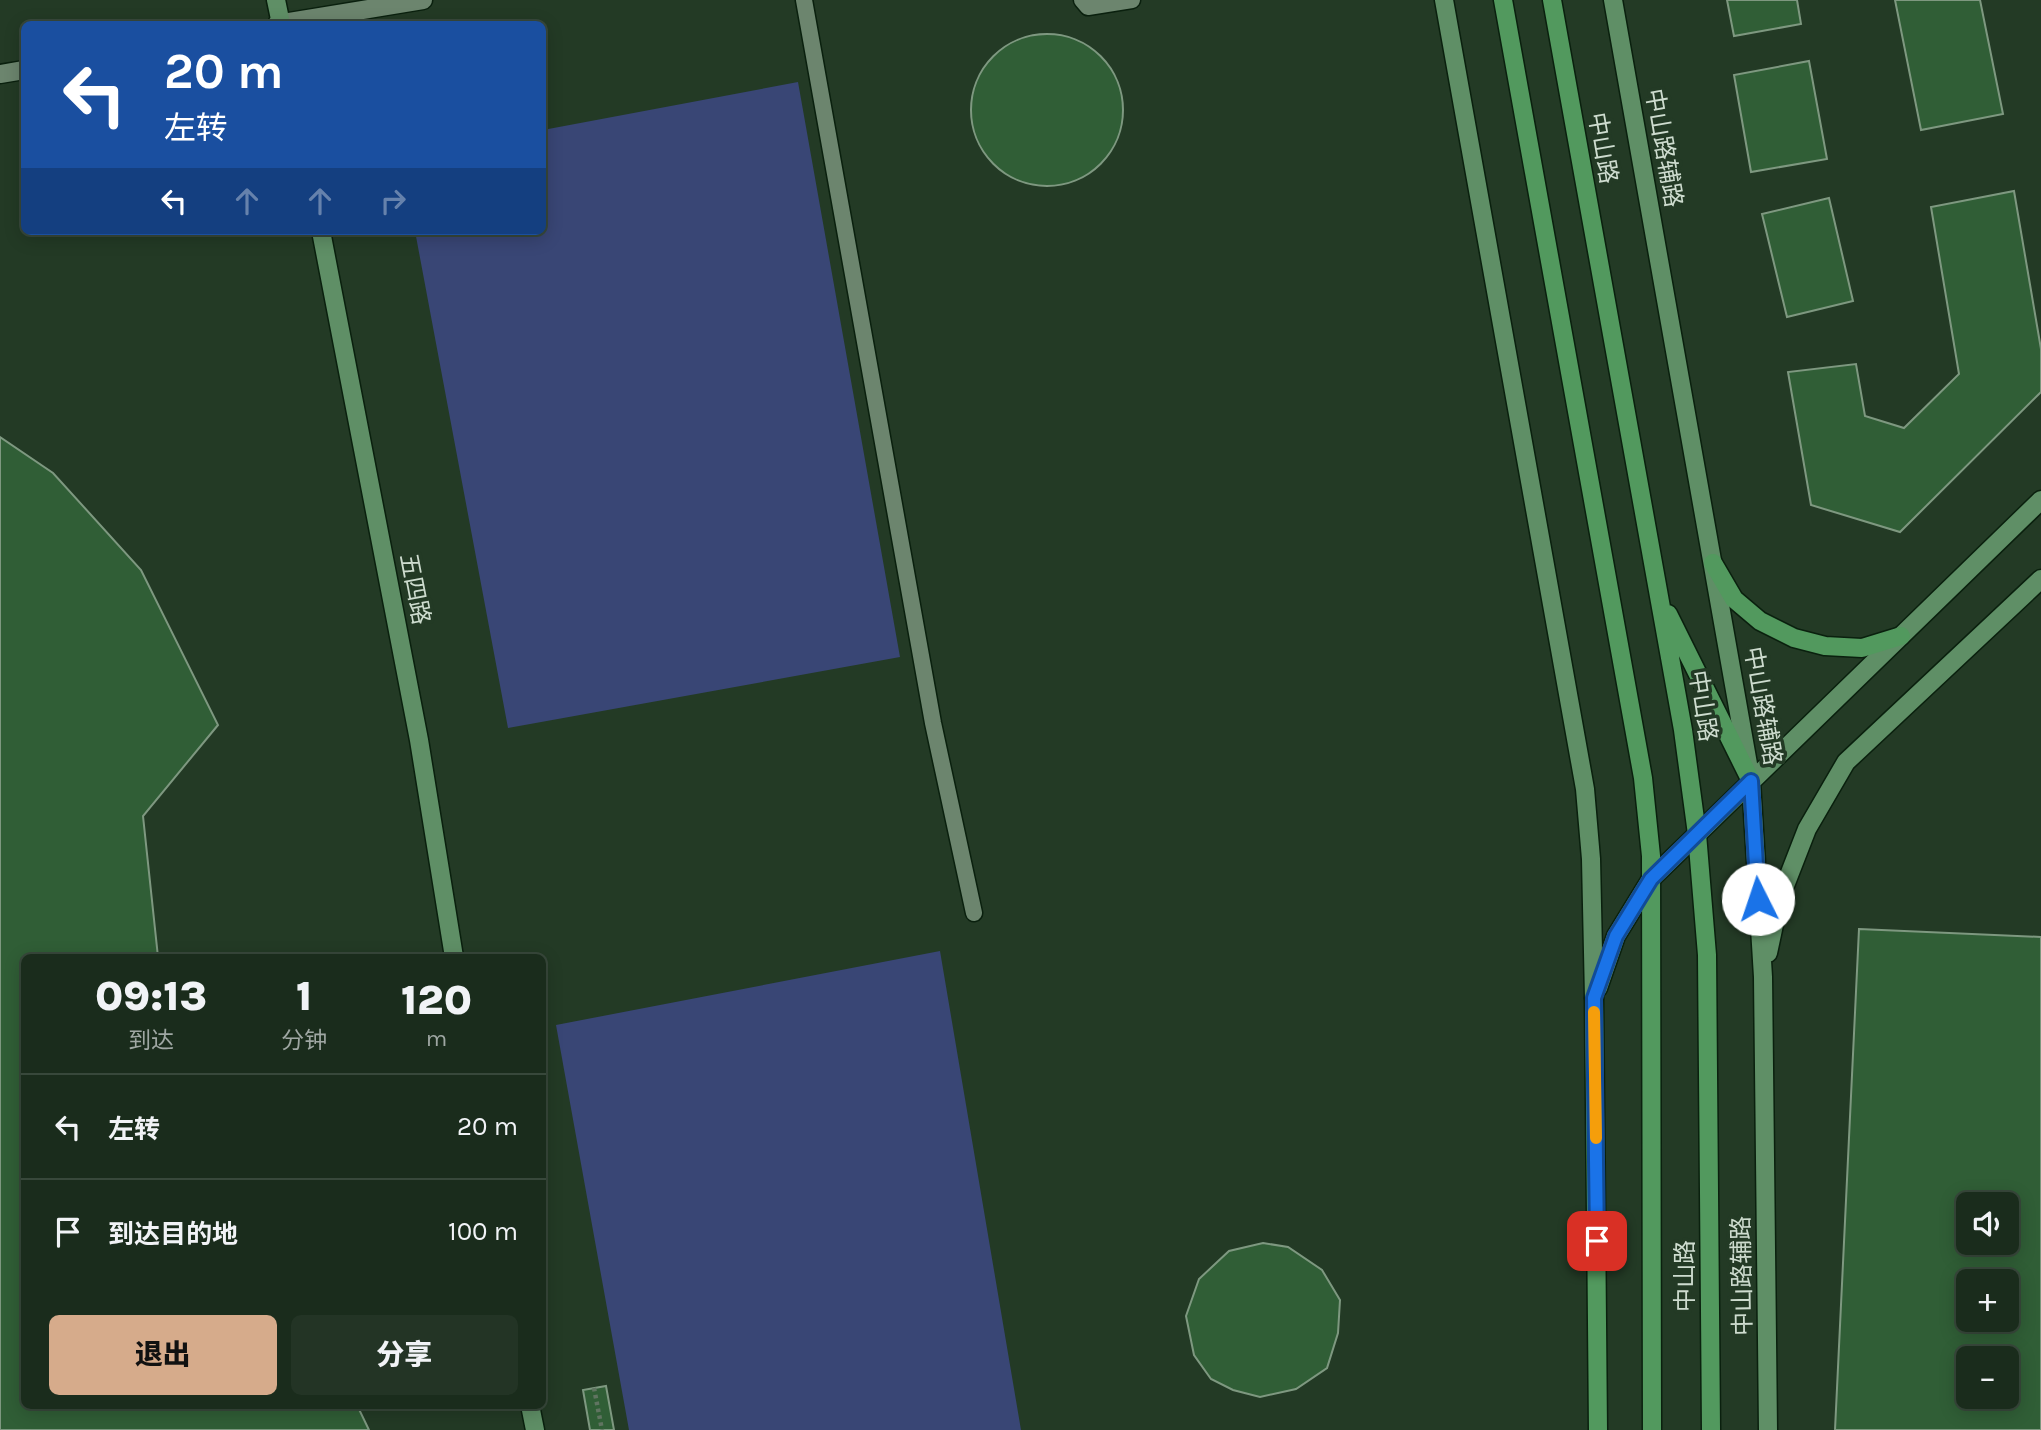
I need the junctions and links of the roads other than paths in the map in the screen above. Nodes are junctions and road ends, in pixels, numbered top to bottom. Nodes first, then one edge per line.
1 (276, 0) edge
2 (423, 0) edge
3 (804, 0) edge
4 (1082, 0) edge
5 (1132, 0) edge
6 (1444, 0) edge
7 (1503, 0) edge
8 (1552, 0) edge
9 (1613, 0) edge
10 (279, 21) edge
11 (297, 21) edge
12 (21, 70) edge
13 (0, 74) edge
14 (322, 235) edge
15 (2041, 500) edge
16 (1713, 563) junction
17 (2041, 579) edge
18 (1658, 595) junction
19 (1901, 636) junction
20 (1751, 781) junction
21 (1697, 834) junction
22 (1651, 879) junction
23 (974, 913) dead end
24 (454, 954) edge
25 (1763, 977) junction
26 (1594, 998) junction
27 (531, 1409) edge
28 (535, 1430) edge
29 (1598, 1430) edge
30 (1652, 1430) edge
31 (1711, 1430) edge
32 (1768, 1430) edge

1 - 10 main road
2 - 11 street
3 - 23 lane
4 - 5 lane
6 - 26 main road
7 - 22 main road, 中山路
8 - 18 main road, 中山路
9 - 16 main road, 中山路辅路
12 - 13 street
14 - 24 main road, 五四路
15 - 19 main road
16 - 19 main road
16 - 20 main road, 中山路辅路
17 - 25 main road
18 - 20 main road
18 - 21 main road, 中山路
19 - 20 main road
20 - 21 main road
20 - 25 main road, 中山路辅路
21 - 22 main road
21 - 31 main road, 中山路
22 - 26 main road
22 - 30 main road, 中山路
25 - 32 main road, 中山路辅路
26 - 29 main road
27 - 28 main road

